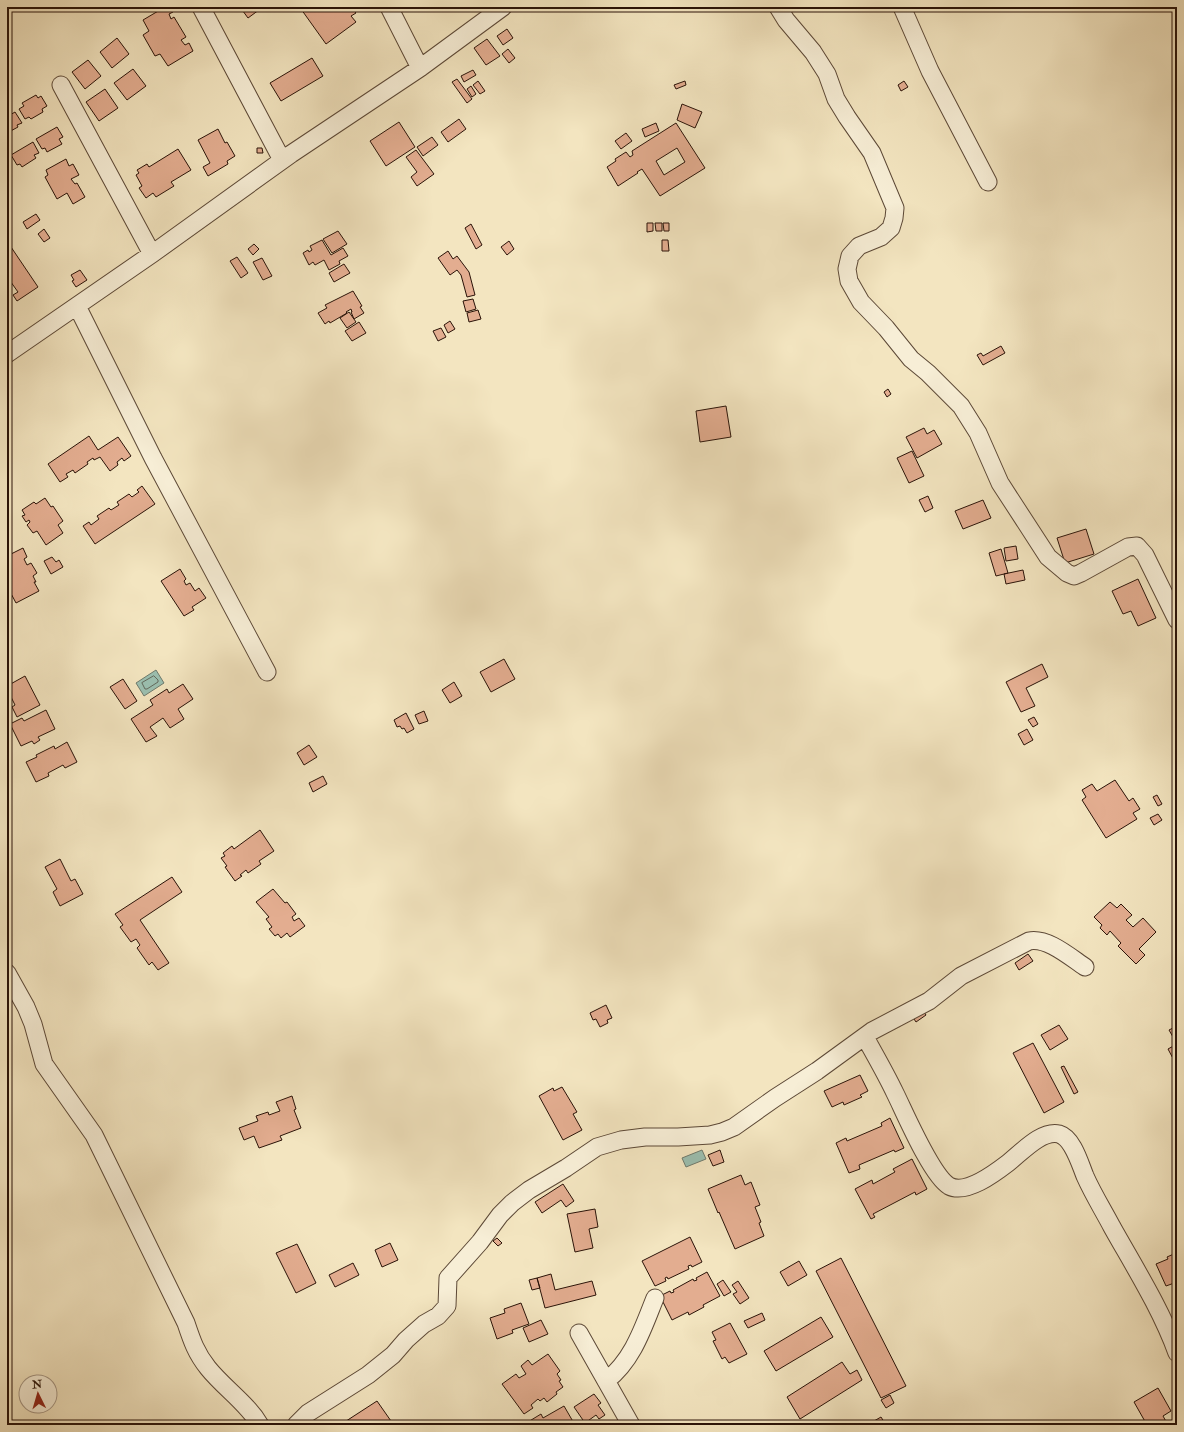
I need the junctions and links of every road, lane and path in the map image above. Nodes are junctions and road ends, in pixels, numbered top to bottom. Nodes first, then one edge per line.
1 (201, 7) edge
2 (389, 7) edge
3 (503, 7) edge
4 (778, 7) edge
5 (902, 7) edge
6 (420, 68) junction
7 (61, 85) dead end
8 (282, 160) junction
9 (988, 182) dead end
10 (152, 254) junction
11 (77, 306) junction
12 (7, 354) edge
13 (1177, 620) edge
14 (267, 672) dead end
15 (1085, 967) dead end
16 (7, 973) edge
17 (865, 1037) junction
18 (655, 1298) dead end
19 (579, 1333) dead end
20 (1177, 1353) edge
21 (606, 1381) junction
22 (260, 1425) edge
23 (296, 1425) edge
24 (631, 1425) edge

1 - 8 street
2 - 6 street
3 - 6 street
4 - 13 street
5 - 9 street
6 - 8 street
7 - 10 street
8 - 10 street
10 - 11 street
11 - 12 street
11 - 14 street
15 - 17 street
16 - 22 street
17 - 20 street
17 - 23 street
18 - 21 street
19 - 21 street
21 - 24 street

